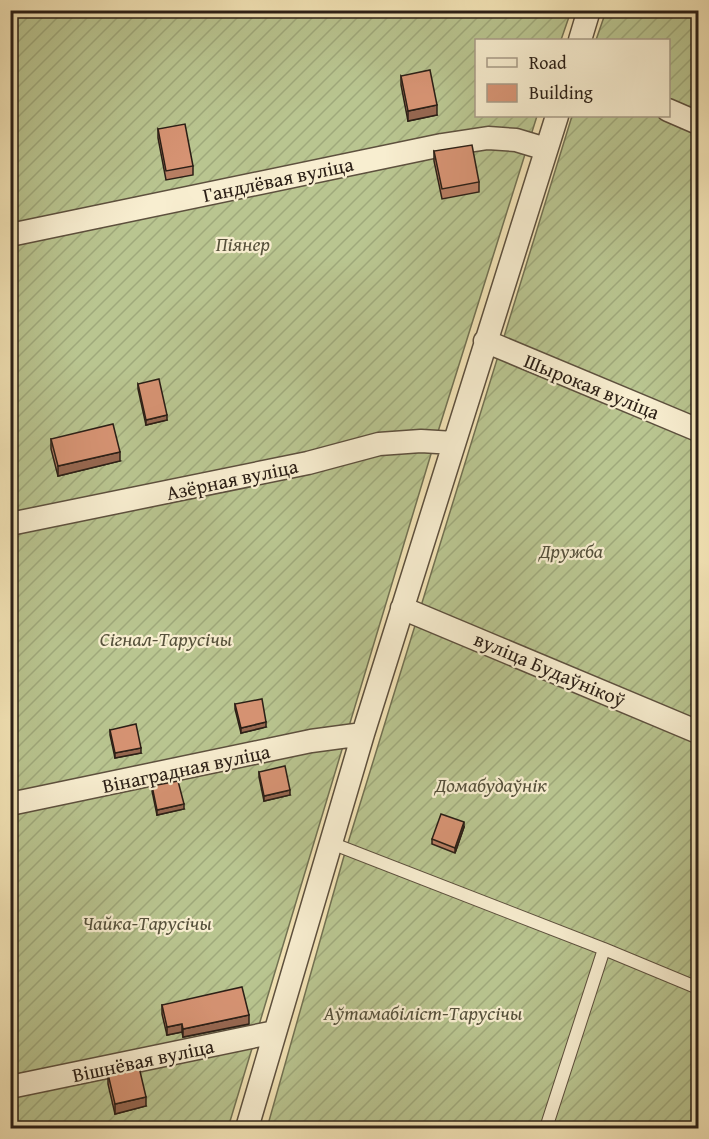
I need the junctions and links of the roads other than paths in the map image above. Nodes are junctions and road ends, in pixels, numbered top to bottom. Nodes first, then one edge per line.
1 (589, 10) edge
2 (580, 39) edge
3 (670, 110) edge
4 (557, 117) edge
5 (699, 123) edge
6 (546, 149) junction
7 (10, 235) edge
8 (485, 341) junction
9 (699, 430) edge
10 (454, 443) junction
11 (10, 524) edge
12 (402, 608) junction
13 (699, 732) edge
14 (363, 734) junction
15 (10, 804) edge
16 (331, 843) junction
17 (604, 948) junction
18 (699, 988) edge
19 (276, 1032) junction
20 (10, 1087) edge
21 (247, 1128) edge
22 (546, 1128) edge

1 - 2 street
3 - 5 street
4 - 6 street
6 - 7 street, Гандлёвая вуліца
6 - 8 street
8 - 9 street, Шырокая вуліца
8 - 10 street
10 - 11 street, Азёрная вуліца
10 - 12 street
12 - 13 street, вуліца Будаўнікоў
12 - 14 street
14 - 15 street, Вінаградная вуліца
14 - 16 street
16 - 17 lane
16 - 19 street
17 - 18 lane
17 - 22 lane
19 - 20 street, Вішнёвая вуліца
19 - 21 street

